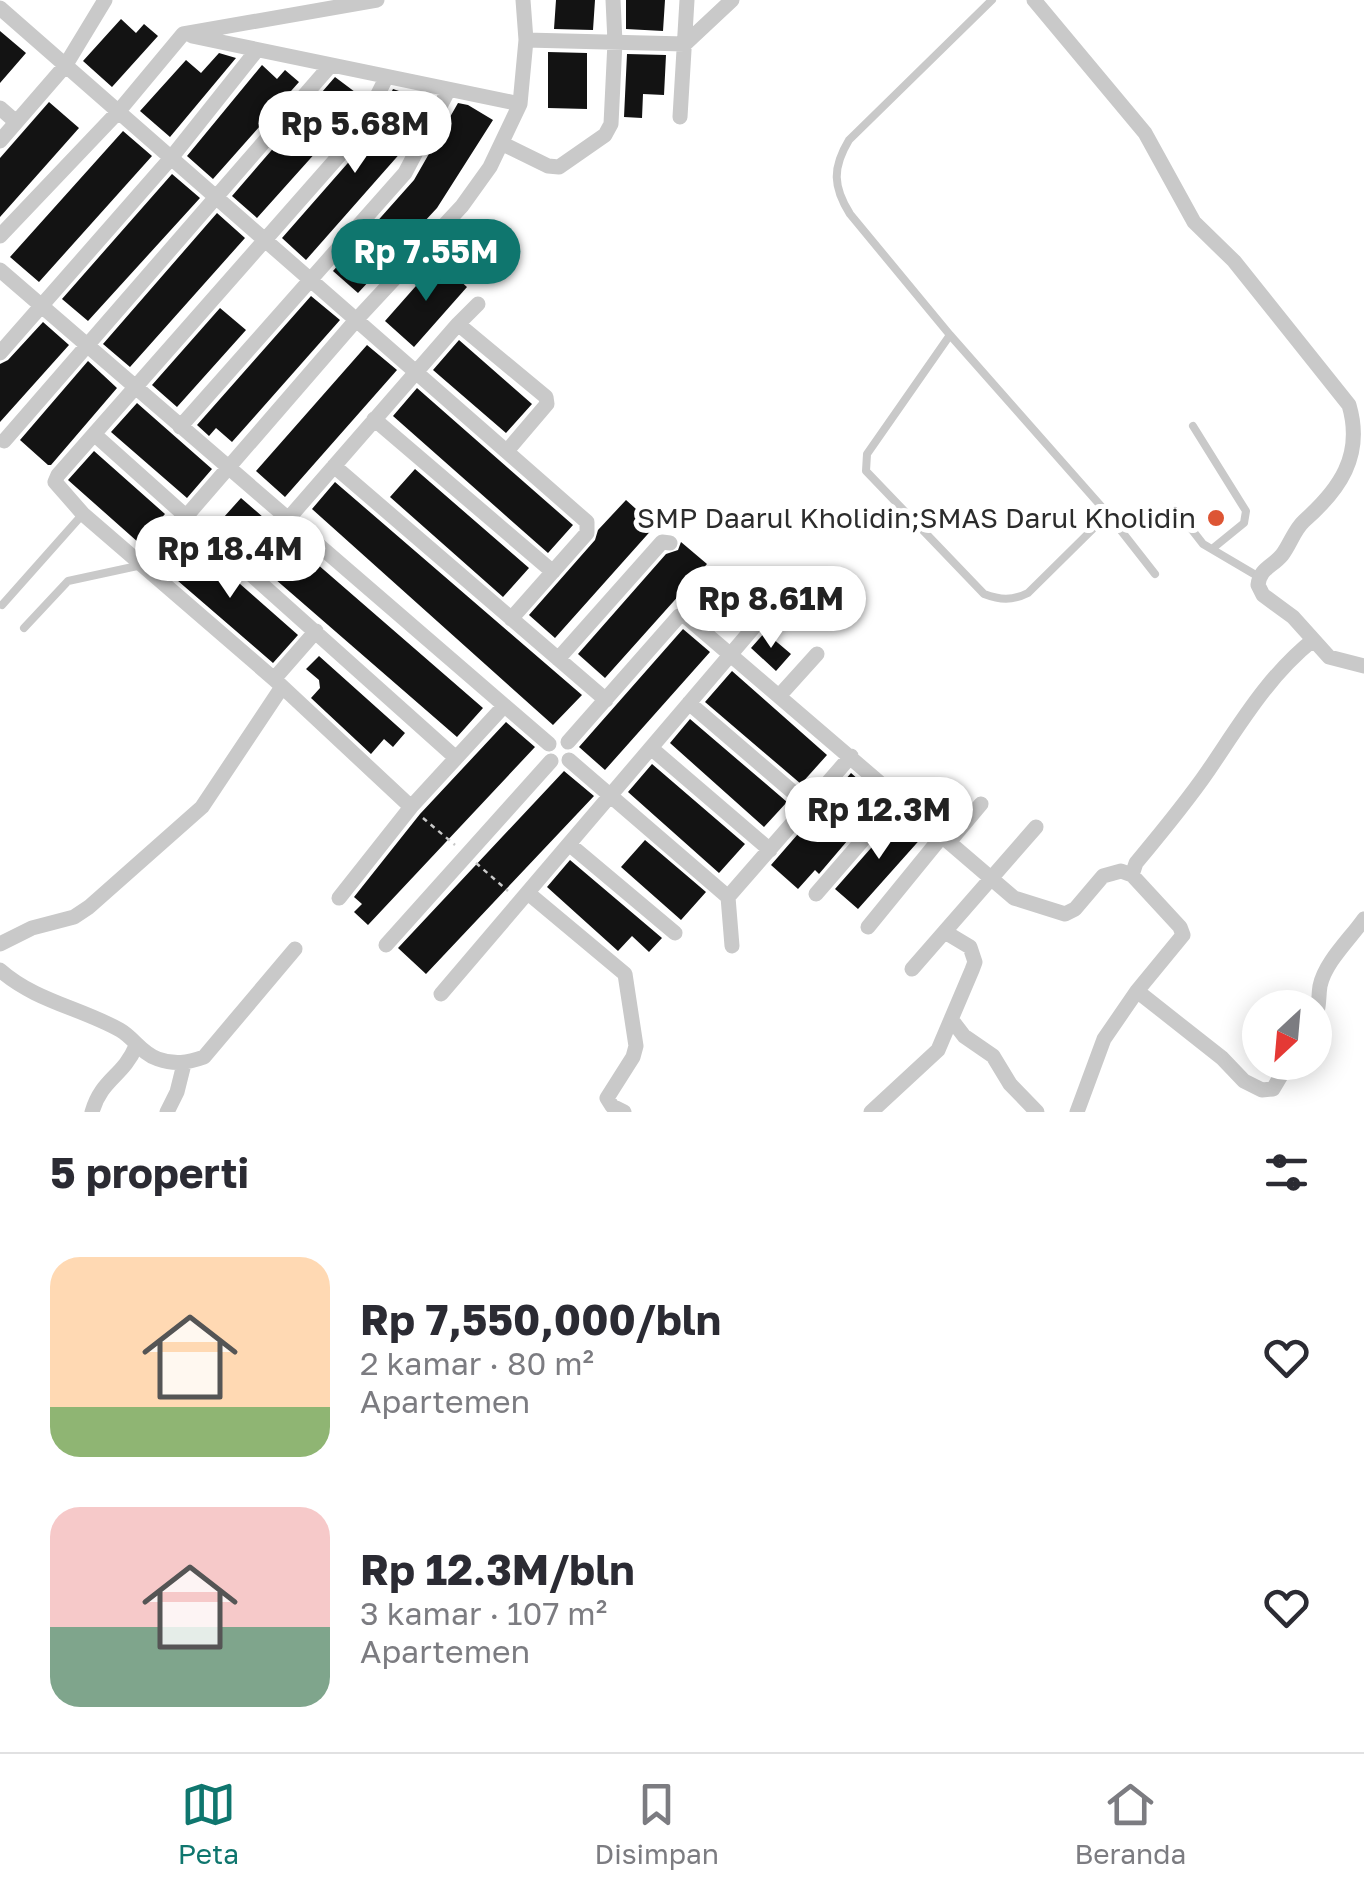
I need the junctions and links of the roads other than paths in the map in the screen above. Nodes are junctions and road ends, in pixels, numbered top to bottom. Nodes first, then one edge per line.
1 (104, 0) edge
2 (378, 0) edge
3 (523, 0) edge
4 (613, 0) edge
5 (687, 0) edge
6 (732, 0) edge
7 (992, 0) edge
8 (1034, 0) edge
9 (0, 8) edge
10 (183, 34) junction
11 (526, 40) junction
12 (615, 42) junction
13 (686, 44) junction
14 (257, 50) junction
15 (65, 66) junction
16 (330, 66) junction
17 (386, 78) junction
18 (448, 91) junction
19 (520, 104) junction
20 (0, 108) edge
21 (118, 112) junction
22 (680, 117) dead end
23 (16, 122) junction
24 (0, 141) edge
25 (503, 144) junction
26 (171, 158) junction
27 (217, 198) junction
28 (0, 236) edge
29 (264, 238) junction
30 (0, 270) edge
31 (310, 278) junction
32 (478, 304) dead end
33 (42, 307) junction
34 (357, 319) junction
35 (458, 324) junction
36 (950, 335) junction
37 (87, 346) junction
38 (0, 353) edge
39 (415, 372) junction
40 (134, 387) junction
41 (374, 419) junction
42 (1192, 426) dead end
43 (1361, 426) edge
44 (180, 427) junction
45 (94, 434) junction
46 (4, 441) dead end
47 (507, 451) junction
48 (334, 466) junction
49 (231, 468) junction
50 (1175, 508) dead end
51 (83, 514) junction
52 (1108, 514) junction
53 (184, 518) junction
54 (288, 519) junction
55 (670, 544) dead end
56 (1212, 549) junction
57 (144, 565) junction
58 (553, 572) junction
59 (1156, 574) dead end
60 (1259, 577) junction
61 (713, 581) dead end
62 (2, 605) edge
63 (764, 614) dead end
64 (684, 615) junction
65 (511, 619) junction
66 (24, 628) dead end
67 (316, 631) junction
68 (1313, 640) junction
69 (732, 653) junction
70 (817, 654) dead end
71 (558, 659) junction
72 (1364, 666) edge
73 (278, 683) junction
74 (780, 695) junction
75 (606, 700) junction
76 (689, 703) junction
77 (504, 706) junction
78 (568, 742) junction
79 (651, 748) junction
80 (550, 753) junction
81 (851, 756) junction
82 (456, 758) junction
83 (569, 760) junction
84 (610, 796) junction
85 (900, 798) junction
86 (981, 804) dead end
87 (808, 805) junction
88 (411, 807) junction
89 (1036, 827) dead end
90 (947, 838) junction
91 (569, 844) junction
92 (770, 850) junction
93 (1132, 874) junction
94 (993, 878) junction
95 (528, 893) junction
96 (816, 894) dead end
97 (339, 898) dead end
98 (728, 898) junction
99 (1364, 919) edge
100 (868, 927) dead end
101 (945, 932) junction
102 (676, 933) dead end
103 (0, 944) edge
104 (386, 945) dead end
105 (732, 946) dead end
106 (295, 949) dead end
107 (912, 969) dead end
108 (0, 970) edge
109 (1320, 990) edge
110 (1136, 991) junction
111 (440, 994) dead end
112 (951, 1019) junction
113 (136, 1046) junction
114 (184, 1064) junction
115 (1242, 1079) edge
116 (1243, 1080) edge
117 (1278, 1080) edge
118 (92, 1112) edge
119 (167, 1112) edge
120 (624, 1112) edge
121 (871, 1112) edge
122 (1037, 1112) edge
123 (1077, 1112) edge

1 - 15 street
2 - 10 street
3 - 11 street
4 - 12 street
5 - 13 street
6 - 13 street
7 - 36 lane
8 - 43 street
9 - 15 street
10 - 14 street
10 - 21 street
11 - 12 street
11 - 19 street
12 - 13 street
12 - 25 street
13 - 22 street
14 - 16 street
14 - 26 street
15 - 21 street
15 - 23 street
16 - 17 street
16 - 27 street
17 - 18 street
17 - 29 street
18 - 19 street
18 - 31 street
19 - 25 street
20 - 23 street
21 - 26 street
21 - 28 street
23 - 24 street
25 - 34 street
26 - 27 street
26 - 33 street
27 - 29 street
27 - 37 street
29 - 31 street
29 - 40 street
30 - 33 street
31 - 34 street
31 - 44 street
32 - 35 street
33 - 37 street
33 - 38 street
34 - 39 street
34 - 49 street
35 - 39 street
35 - 47 street
36 - 52 lane
36 - 52 lane
37 - 40 street
37 - 46 street
39 - 41 street
39 - 47 street
40 - 44 street
40 - 45 street
41 - 48 street
41 - 58 street
42 - 56 lane
43 - 60 street
44 - 49 street
45 - 51 street
45 - 53 street
47 - 58 street
48 - 54 street
48 - 65 street
49 - 53 street
49 - 54 street
50 - 56 lane
51 - 57 street
51 - 62 lane
52 - 59 lane
53 - 57 street
53 - 67 street
54 - 77 street
55 - 71 street
56 - 60 lane
57 - 66 lane
57 - 73 street
58 - 65 street
60 - 68 street
61 - 64 street
63 - 69 street
64 - 69 street
64 - 75 street
65 - 71 street
67 - 73 street
67 - 82 street
68 - 72 street
68 - 93 street
69 - 74 street
69 - 76 street
70 - 74 street
71 - 75 street
73 - 88 street
73 - 103 street
74 - 81 street
75 - 78 street
76 - 79 street
76 - 87 street
77 - 80 street
77 - 82 street
78 - 80 street
78 - 83 street
79 - 84 street
79 - 92 street
80 - 83 street
80 - 104 street
81 - 85 street
81 - 87 street
82 - 88 street
83 - 84 street
84 - 91 street
84 - 98 street
85 - 90 street
85 - 96 street
86 - 90 street
87 - 92 street
88 - 97 street
89 - 94 street
90 - 94 street
90 - 100 street
91 - 95 street
91 - 102 street
92 - 98 street
93 - 94 street
93 - 110 street
94 - 101 street
95 - 111 street
95 - 120 street
98 - 105 street
99 - 109 street
101 - 107 street
101 - 112 street
106 - 114 street
108 - 113 street
110 - 115 street
110 - 123 street
112 - 121 street
112 - 122 street
113 - 114 street
113 - 118 street
114 - 119 street
116 - 117 street

